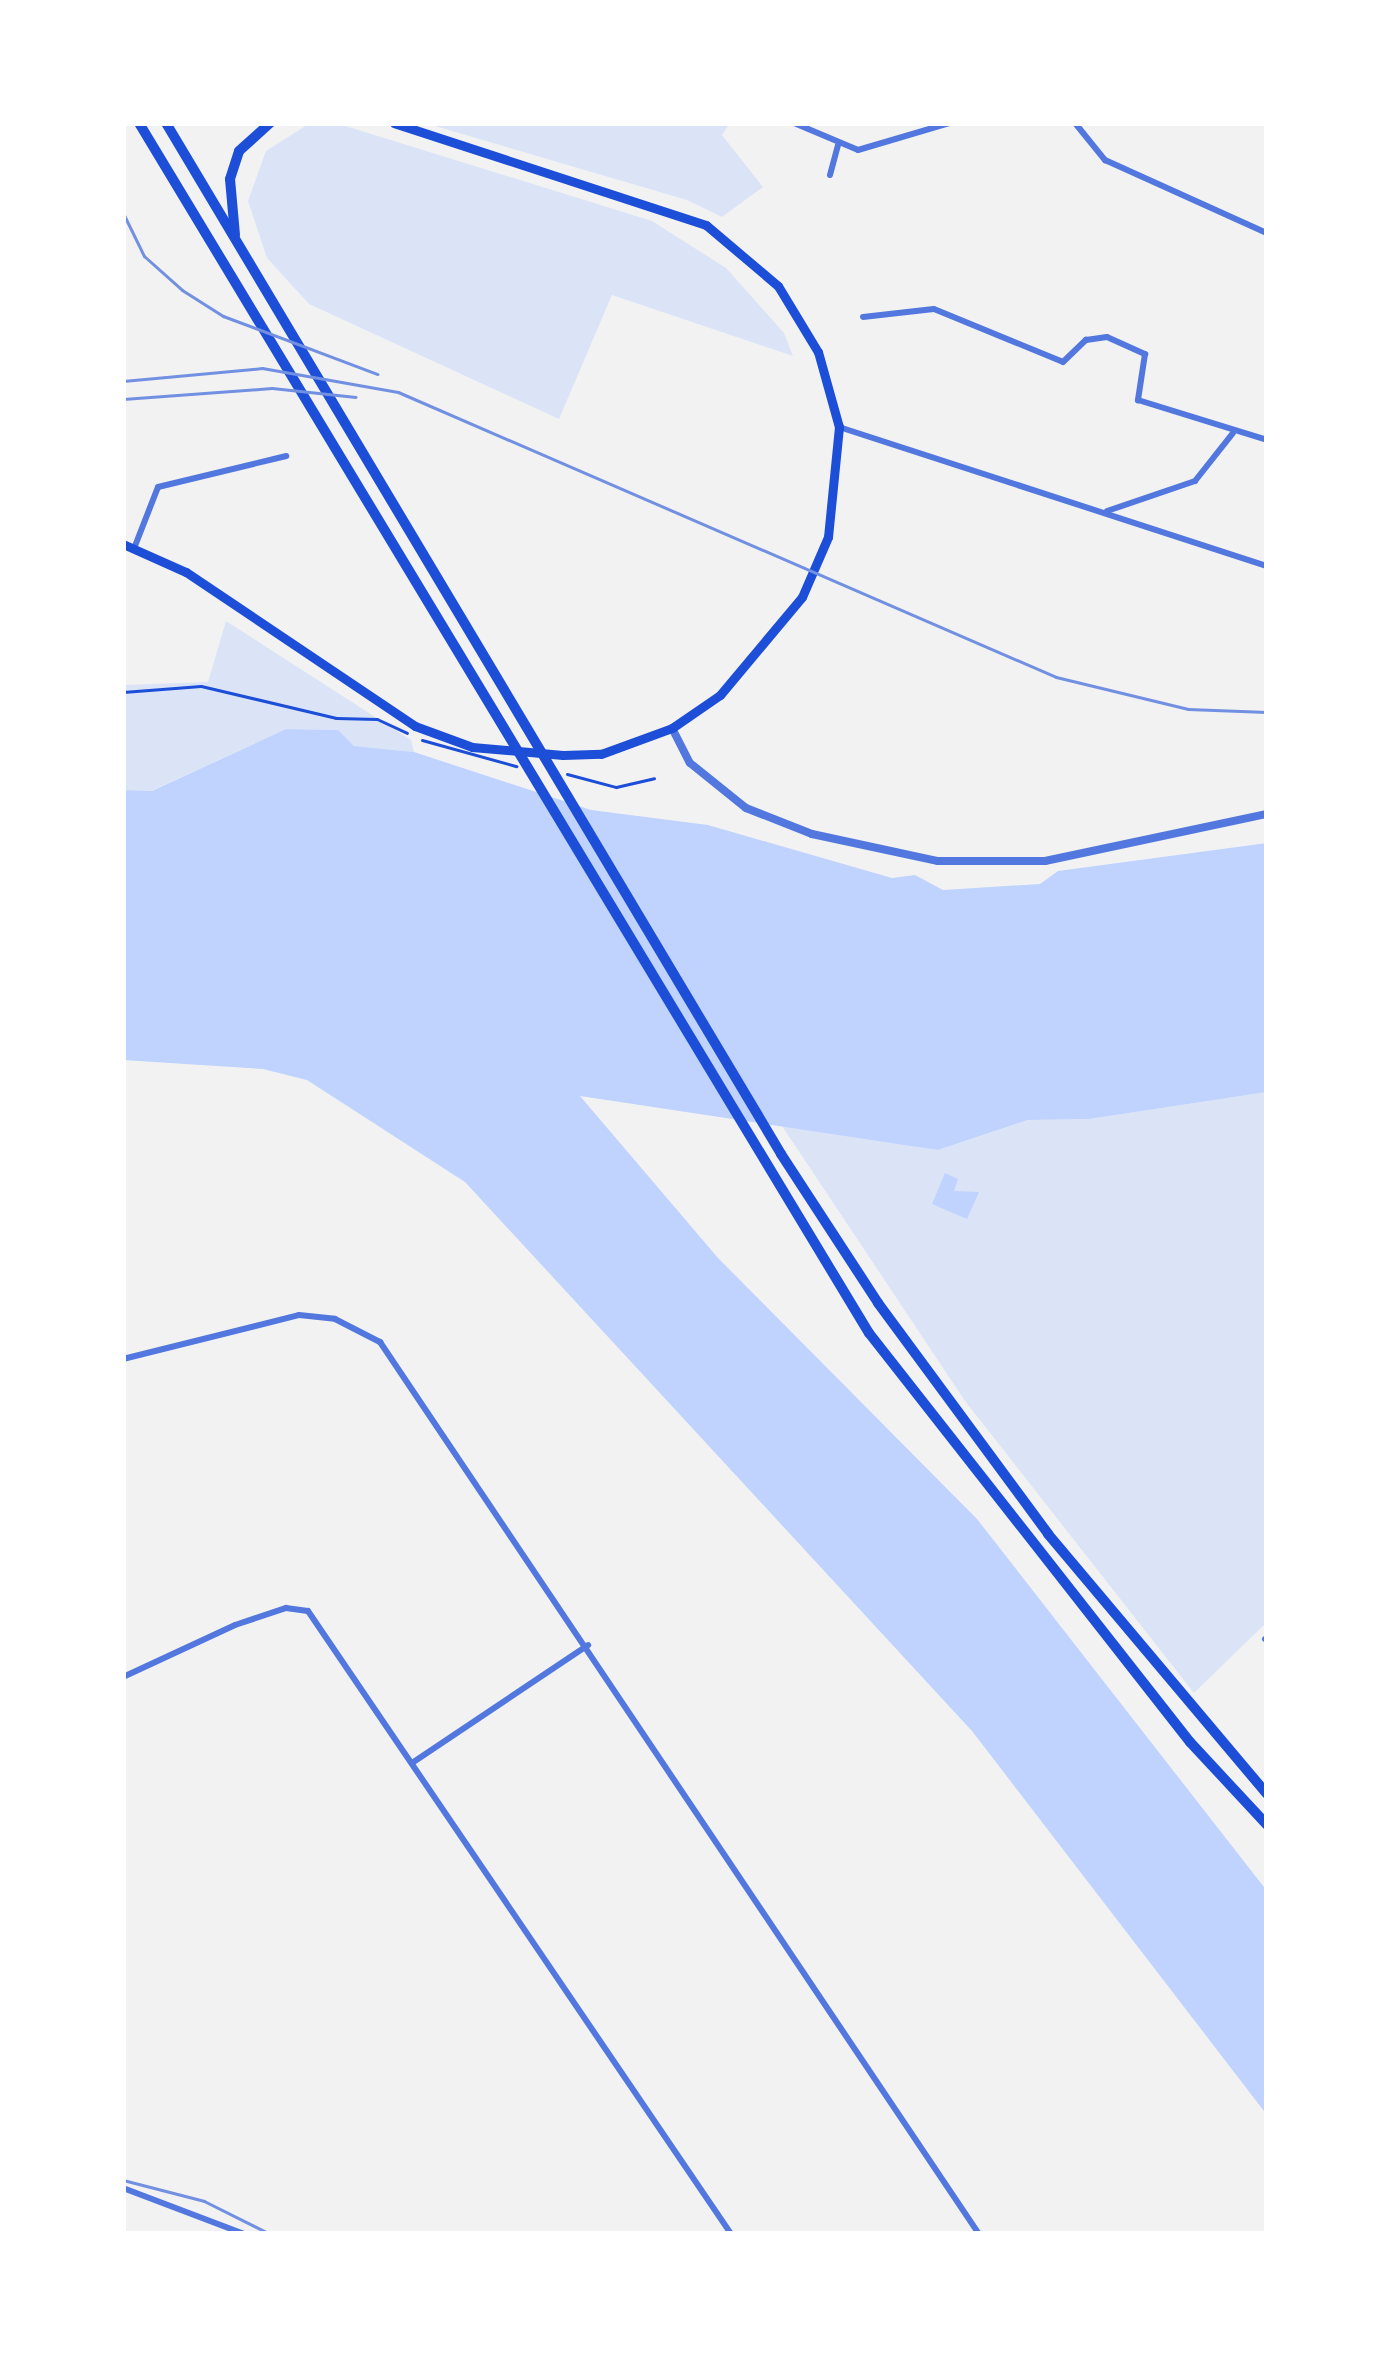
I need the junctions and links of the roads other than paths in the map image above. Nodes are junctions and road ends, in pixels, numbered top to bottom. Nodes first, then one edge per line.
1 (139, 123) edge
2 (166, 123) edge
3 (270, 123) edge
4 (394, 123) edge
5 (950, 123) edge
6 (1075, 123) edge
7 (798, 126) edge
8 (931, 127) edge
9 (838, 145) junction
10 (830, 176) dead end
11 (1267, 233) edge
12 (236, 244) junction
13 (863, 316) dead end
14 (838, 428) junction
15 (1234, 432) junction
16 (1267, 440) edge
17 (286, 456) dead end
18 (1104, 512) junction
19 (129, 545) edge
20 (1267, 566) edge
21 (672, 728) junction
22 (1267, 814) edge
23 (123, 1359) edge
24 (587, 1645) junction
25 (123, 1677) edge
26 (412, 1763) junction
27 (1267, 1794) edge
28 (1267, 1825) edge
29 (123, 2188) edge
30 (244, 2234) edge
31 (730, 2234) edge
32 (979, 2234) edge

1 - 28 highway
2 - 12 highway
3 - 12 highway
4 - 14 main road
5 - 8 street
6 - 11 street
7 - 9 street
8 - 9 street
9 - 10 street
12 - 27 highway
13 - 15 street
14 - 18 street
14 - 21 main road
15 - 16 street
15 - 18 street
17 - 19 street
18 - 20 street
19 - 21 main road
21 - 22 street
23 - 24 street
24 - 26 street
24 - 32 street
25 - 26 street
26 - 31 street
29 - 30 street

